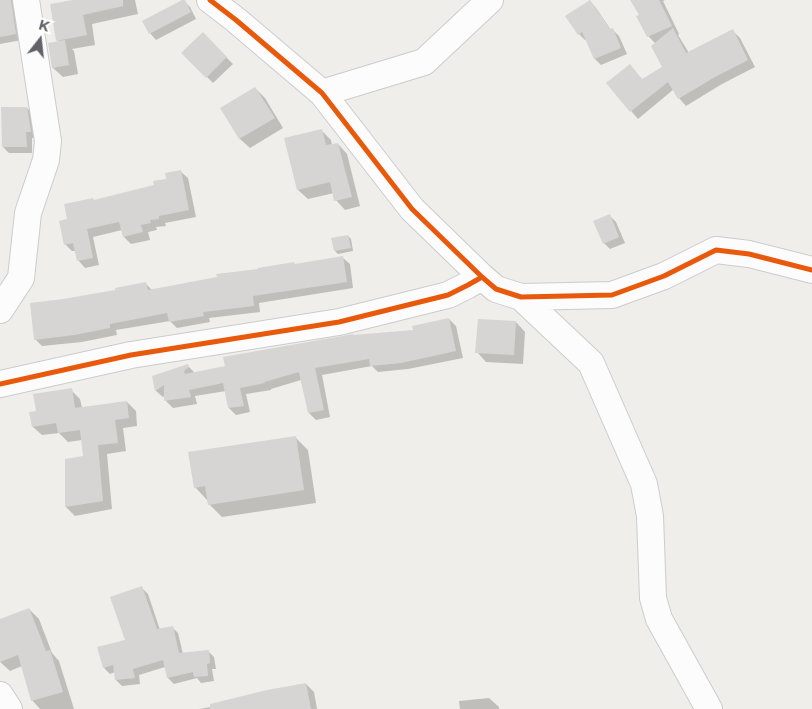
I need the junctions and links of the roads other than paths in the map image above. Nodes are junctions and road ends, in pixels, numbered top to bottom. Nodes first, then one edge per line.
1 (26, 0) edge
2 (210, 0) edge
3 (490, 0) edge
4 (322, 93) junction
5 (812, 270) edge
6 (482, 277) junction
7 (521, 297) junction
8 (0, 310) edge
9 (0, 384) edge
10 (0, 695) edge
11 (9, 709) edge
12 (709, 709) edge

1 - 8 street
2 - 4 street
3 - 4 street
4 - 6 street
5 - 7 street
6 - 7 street
6 - 9 street
7 - 12 street
10 - 11 street

